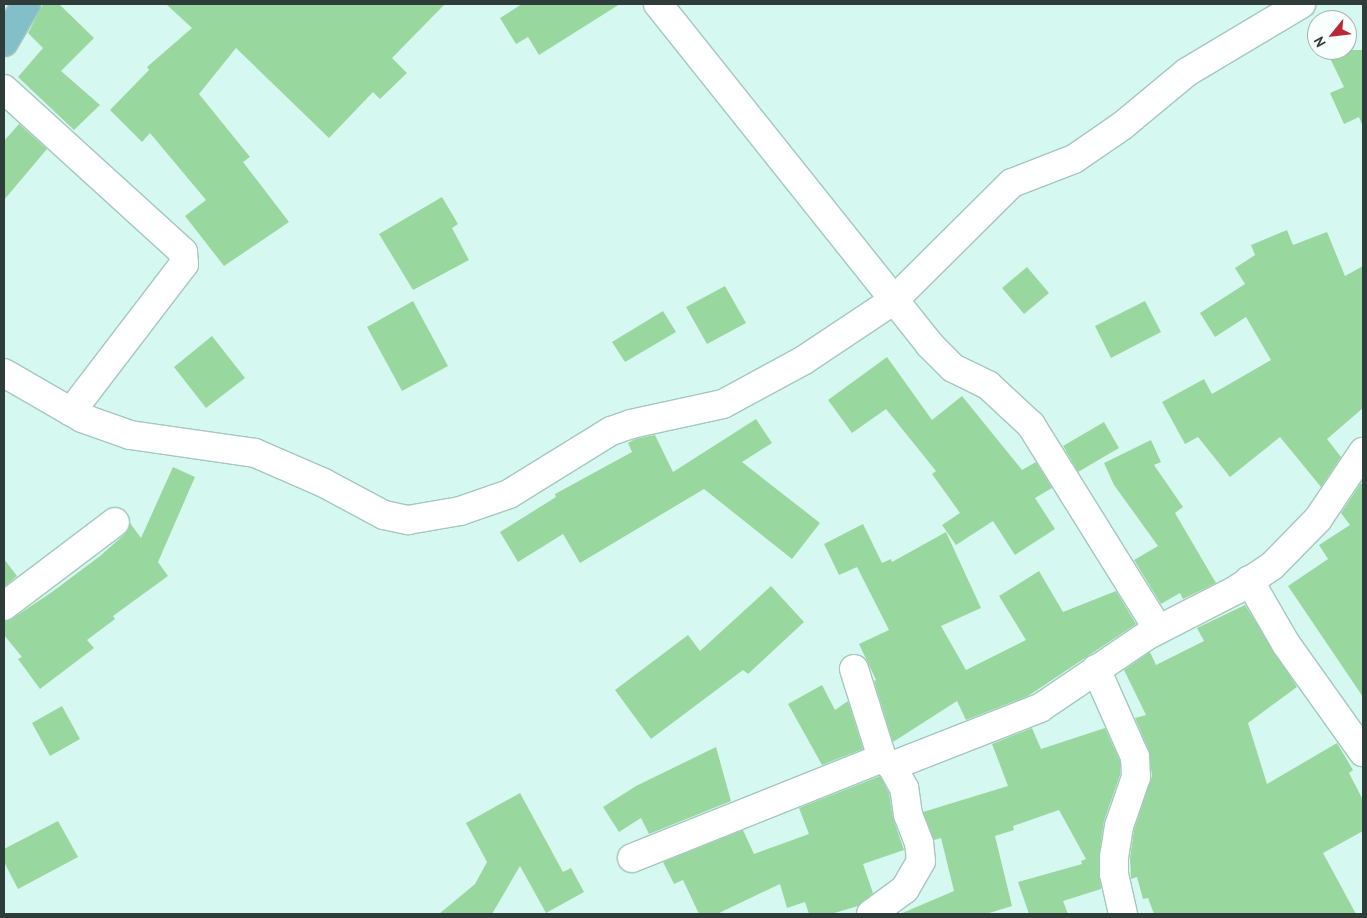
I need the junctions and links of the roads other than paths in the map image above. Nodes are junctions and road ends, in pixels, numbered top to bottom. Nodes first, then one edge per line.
1 (658, 4) edge
2 (1301, 4) edge
3 (4, 89) edge
4 (894, 300) junction
5 (4, 372) edge
6 (71, 412) junction
7 (1363, 452) edge
8 (114, 522) dead end
9 (1250, 580) junction
10 (4, 606) edge
11 (1158, 630) junction
12 (854, 669) dead end
13 (1096, 669) junction
14 (1363, 752) edge
15 (887, 762) junction
16 (632, 858) dead end
17 (871, 914) edge
18 (1123, 914) edge

1 - 4 street
2 - 4 street
3 - 6 street
4 - 6 street
4 - 11 street
5 - 6 street
7 - 9 street
8 - 10 street
9 - 11 street
9 - 14 street
11 - 13 street
12 - 15 street
13 - 15 street
13 - 18 street
15 - 16 street
15 - 17 street

